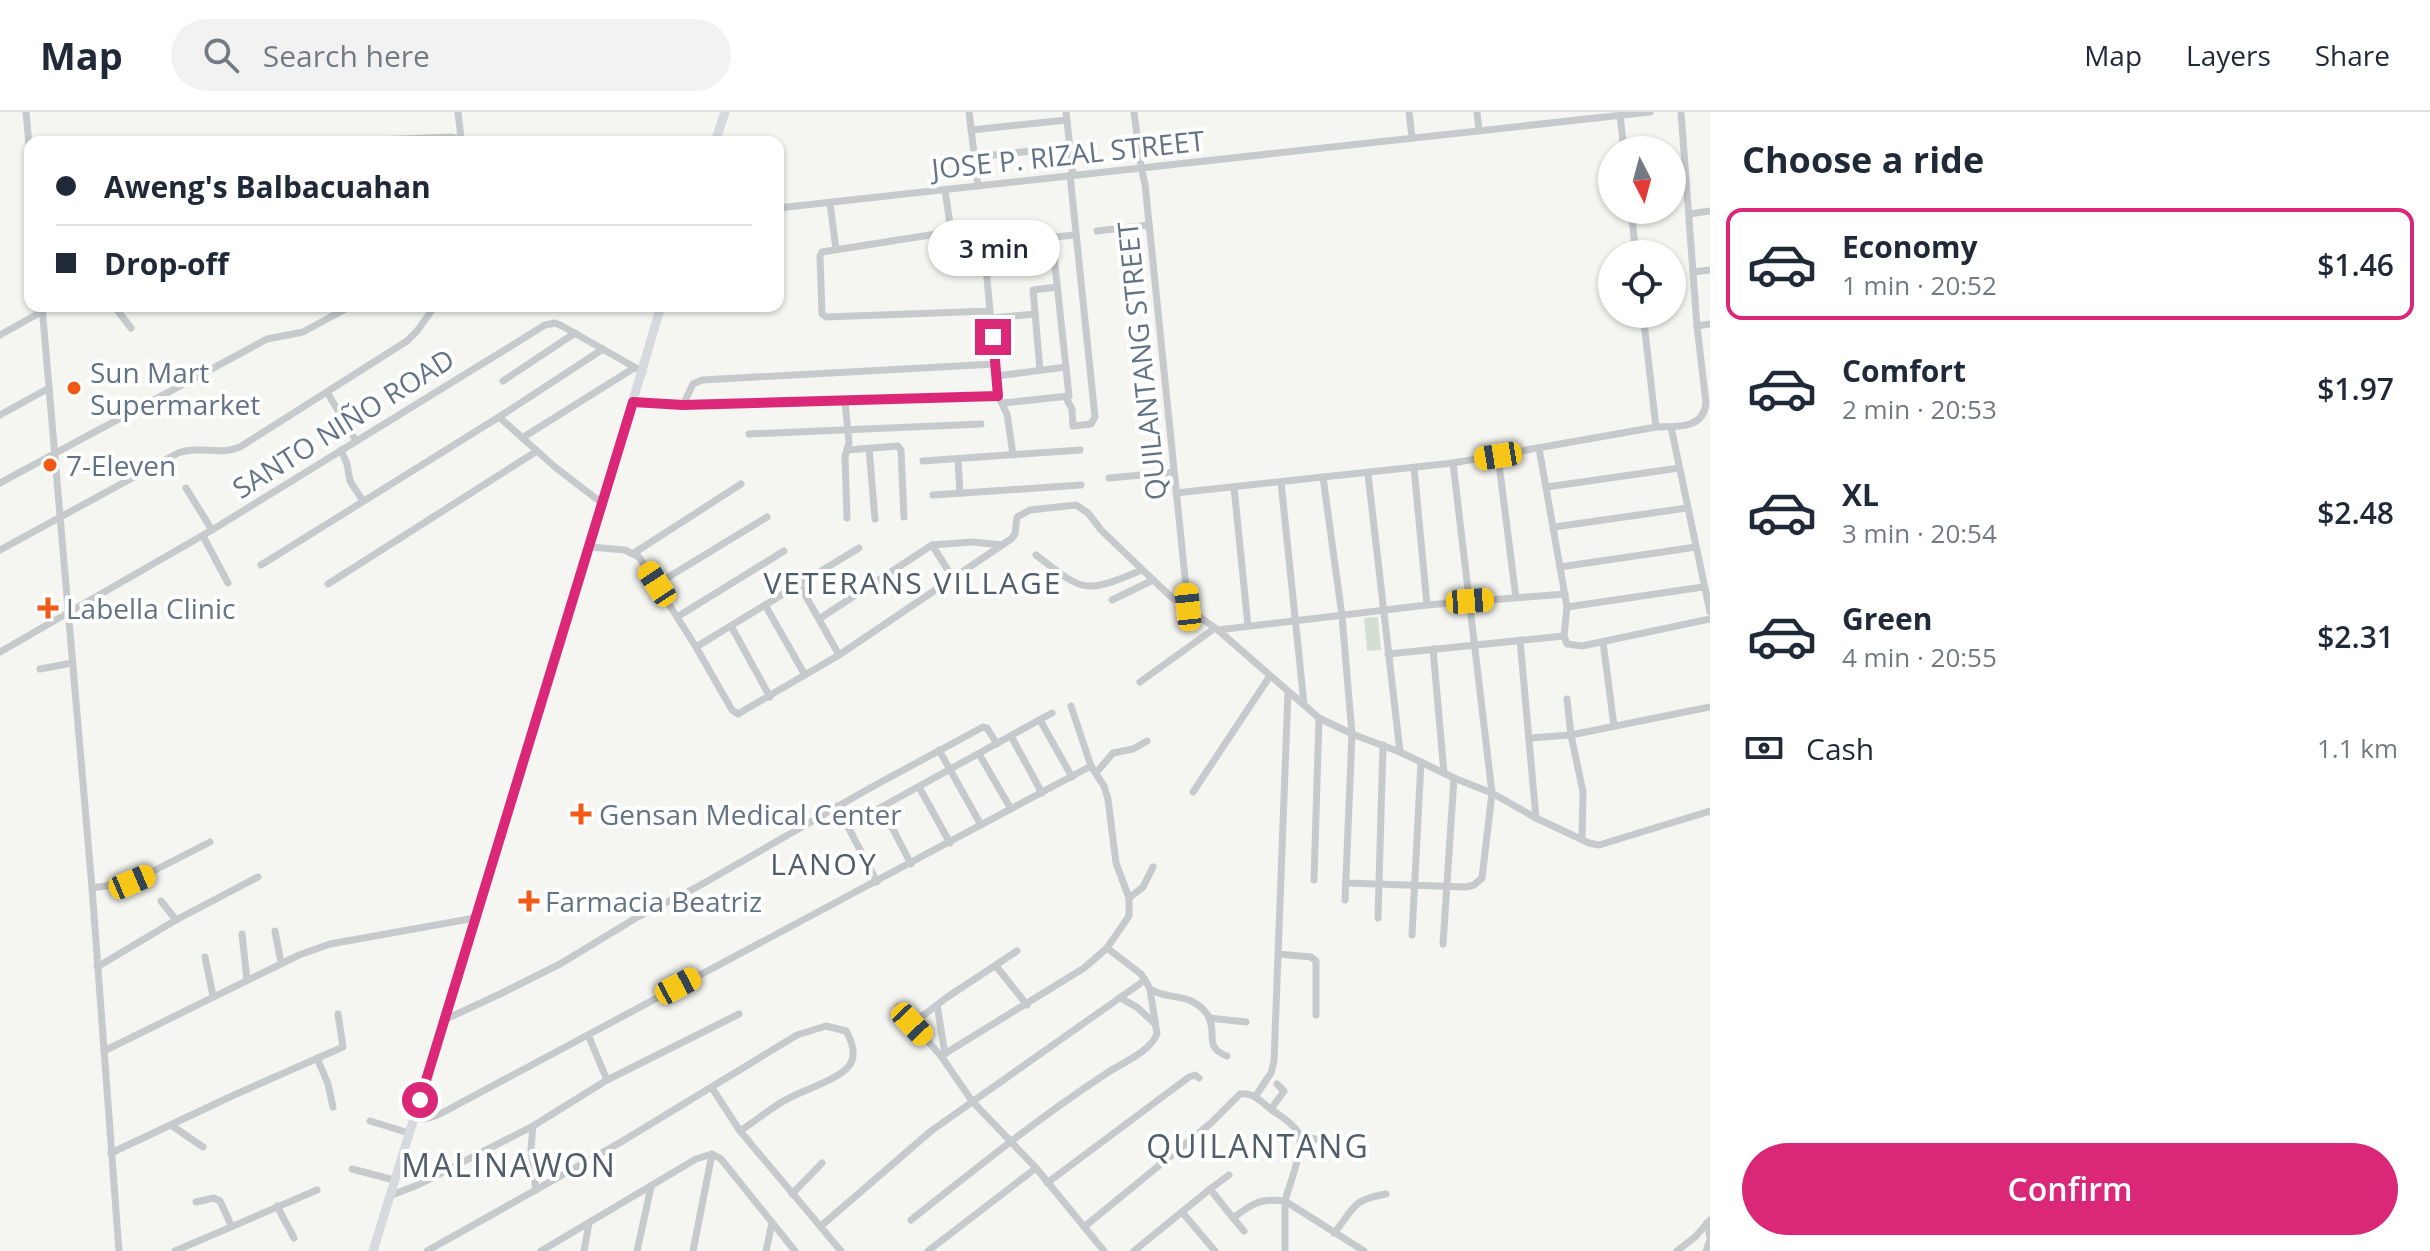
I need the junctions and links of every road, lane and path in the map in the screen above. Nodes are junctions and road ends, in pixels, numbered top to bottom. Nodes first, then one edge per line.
1 (26, 112) edge
2 (458, 112) edge
3 (725, 112) edge
4 (969, 112) edge
5 (1134, 112) edge
6 (1409, 112) edge
7 (1477, 112) edge
8 (1538, 112) edge
9 (1650, 112) edge
10 (1681, 112) edge
11 (1620, 115) junction
12 (1067, 116) edge
13 (1540, 123) junction
14 (971, 130) junction
15 (1479, 130) junction
16 (28, 136) edge
17 (463, 136) edge
18 (717, 136) edge
19 (1622, 136) edge
20 (1412, 137) junction
21 (1070, 147) junction
22 (974, 157) junction
23 (1141, 167) junction
24 (1072, 175) junction
25 (978, 186) junction
26 (945, 190) junction
27 (830, 203) junction
28 (784, 207) edge
29 (1710, 211) edge
30 (1689, 214) junction
31 (950, 224) dead end
32 (1149, 225) junction
33 (987, 226) dead end
34 (1097, 231) dead end
35 (1075, 235) junction
36 (1052, 237) junction
37 (999, 242) dead end
38 (836, 249) junction
39 (1054, 261) junction
40 (1710, 270) edge
41 (1693, 272) junction
42 (1057, 287) junction
43 (38, 312) edge
44 (43, 312) edge
45 (119, 312) edge
46 (340, 312) edge
47 (431, 312) edge
48 (659, 312) edge
49 (991, 314) junction
50 (1035, 314) junction
51 (1710, 324) edge
52 (1697, 326) junction
53 (131, 328) dead end
54 (1645, 328) edge
55 (575, 333) junction
56 (0, 335) edge
57 (603, 349) junction
58 (995, 364) junction
59 (1066, 367) junction
60 (638, 370) junction
61 (1040, 370) junction
62 (996, 376) junction
63 (503, 381) dead end
64 (49, 388) junction
65 (327, 392) junction
66 (1065, 396) junction
67 (1000, 399) junction
68 (633, 402) junction
69 (845, 402) junction
70 (683, 405) junction
71 (0, 415) edge
72 (499, 417) junction
73 (981, 424) dead end
74 (1656, 427) junction
75 (1671, 427) junction
76 (848, 430) junction
77 (749, 434) dead end
78 (522, 438) junction
79 (356, 441) junction
80 (869, 448) junction
81 (1539, 448) junction
82 (341, 450) junction
83 (847, 450) junction
84 (1080, 450) dead end
85 (537, 451) junction
86 (54, 453) junction
87 (1013, 455) junction
88 (1498, 456) junction
89 (958, 459) junction
90 (923, 461) dead end
91 (1453, 463) junction
92 (1414, 468) junction
93 (1679, 468) junction
94 (1174, 472) junction
95 (1368, 474) junction
96 (1323, 477) junction
97 (1109, 478) dead end
98 (1281, 482) junction
99 (0, 483) edge
100 (741, 484) dead end
101 (1081, 485) dead end
102 (1234, 487) junction
103 (1547, 487) junction
104 (186, 488) dead end
105 (960, 493) junction
106 (1176, 493) junction
107 (933, 495) dead end
108 (363, 501) junction
109 (603, 504) junction
110 (1687, 508) junction
111 (60, 517) junction
112 (767, 517) dead end
113 (904, 517) dead end
114 (847, 518) dead end
115 (875, 519) dead end
116 (1554, 527) junction
117 (212, 530) junction
118 (203, 536) junction
119 (932, 545) junction
120 (1002, 545) junction
121 (590, 547) junction
122 (1696, 547) junction
123 (859, 548) dead end
124 (0, 550) edge
125 (784, 551) dead end
126 (634, 553) junction
127 (1036, 555) dead end
128 (261, 565) dead end
129 (1560, 567) junction
130 (1142, 570) junction
131 (953, 578) junction
132 (1153, 580) junction
133 (228, 583) dead end
134 (328, 584) dead end
135 (657, 584) junction
136 (799, 584) junction
137 (1703, 587) junction
138 (1565, 594) junction
139 (1516, 598) junction
140 (1112, 600) dead end
141 (1470, 601) junction
142 (765, 605) junction
143 (1427, 605) junction
144 (1188, 607) junction
145 (1567, 607) junction
146 (1383, 610) junction
147 (1710, 612) edge
148 (68, 613) junction
149 (1342, 616) junction
150 (677, 617) junction
151 (819, 619) junction
152 (1710, 619) edge
153 (1296, 621) junction
154 (731, 626) junction
155 (1248, 626) junction
156 (1216, 629) junction
157 (1564, 636) junction
158 (1520, 640) junction
159 (1603, 642) junction
160 (1474, 645) junction
161 (696, 647) junction
162 (1433, 649) junction
163 (0, 652) edge
164 (1388, 654) junction
165 (839, 655) junction
166 (72, 663) junction
167 (40, 669) dead end
168 (805, 675) junction
169 (1270, 676) junction
170 (1140, 682) dead end
171 (1288, 692) junction
172 (770, 697) junction
173 (1567, 699) dead end
174 (1304, 704) junction
175 (1071, 706) dead end
176 (1710, 707) edge
177 (1052, 713) dead end
178 (1319, 718) junction
179 (1040, 720) junction
180 (1614, 726) junction
181 (1352, 734) junction
182 (1571, 735) junction
183 (1011, 736) junction
184 (1529, 738) junction
185 (1147, 741) dead end
186 (997, 744) junction
187 (1383, 745) junction
188 (939, 750) junction
189 (1400, 752) junction
190 (979, 754) junction
191 (1421, 762) junction
192 (1091, 766) junction
193 (949, 770) junction
194 (1096, 773) junction
195 (1444, 773) junction
196 (1072, 777) junction
197 (1454, 778) junction
198 (919, 787) junction
199 (1193, 792) dead end
200 (1042, 793) junction
201 (1492, 793) junction
202 (837, 806) junction
203 (882, 808) junction
204 (1011, 809) junction
205 (1710, 811) edge
206 (1536, 818) junction
207 (981, 825) junction
208 (847, 826) junction
209 (1582, 839) junction
210 (210, 842) dead end
211 (950, 843) junction
212 (911, 864) junction
213 (1153, 867) dead end
214 (258, 877) dead end
215 (1314, 880) dead end
216 (877, 882) junction
217 (1346, 883) junction
218 (1379, 883) junction
219 (1414, 884) junction
220 (1447, 885) junction
221 (92, 888) junction
222 (1129, 898) junction
223 (1345, 900) dead end
224 (161, 901) dead end
225 (475, 918) junction
226 (1378, 918) dead end
227 (176, 920) junction
228 (275, 931) dead end
229 (242, 934) dead end
230 (1412, 935) dead end
231 (1443, 944) dead end
232 (1107, 948) junction
233 (1017, 951) dead end
234 (1278, 954) junction
235 (205, 957) dead end
236 (281, 963) junction
237 (996, 966) junction
238 (97, 967) junction
239 (247, 980) junction
240 (1145, 980) junction
241 (1150, 989) junction
242 (213, 996) junction
243 (1121, 998) junction
244 (937, 1005) junction
245 (1027, 1005) junction
246 (898, 1007) dead end
247 (338, 1014) dead end
248 (739, 1014) dead end
249 (1316, 1015) dead end
250 (1209, 1018) junction
251 (446, 1019) junction
252 (1246, 1022) dead end
253 (912, 1024) junction
254 (1157, 1026) junction
255 (589, 1037) junction
256 (104, 1051) junction
257 (943, 1055) junction
258 (1227, 1056) dead end
259 (317, 1058) junction
260 (1199, 1078) dead end
261 (607, 1080) junction
262 (1277, 1084) dead end
263 (712, 1088) junction
264 (1255, 1097) junction
265 (972, 1101) junction
266 (333, 1107) dead end
267 (1271, 1109) junction
268 (414, 1119) junction
269 (370, 1121) dead end
270 (171, 1125) junction
271 (533, 1126) junction
272 (740, 1131) junction
273 (409, 1133) junction
274 (1301, 1137) junction
275 (1011, 1141) junction
276 (203, 1147) dead end
277 (111, 1153) junction
278 (712, 1154) junction
279 (1337, 1155) dead end
280 (822, 1163) dead end
281 (1036, 1168) junction
282 (352, 1169) dead end
283 (1229, 1175) dead end
284 (394, 1180) junction
285 (1047, 1183) junction
286 (651, 1186) junction
287 (1210, 1189) junction
288 (317, 1190) dead end
289 (536, 1190) junction
290 (792, 1194) junction
291 (1386, 1194) dead end
292 (389, 1196) junction
293 (1285, 1201) junction
294 (196, 1202) dead end
295 (277, 1206) junction
296 (1182, 1212) junction
297 (1233, 1218) junction
298 (911, 1220) dead end
299 (1708, 1221) edge
300 (589, 1223) junction
301 (772, 1223) junction
302 (231, 1225) junction
303 (821, 1226) junction
304 (1084, 1227) junction
305 (1244, 1231) dead end
306 (1334, 1233) junction
307 (294, 1238) dead end
308 (1710, 1238) edge
309 (119, 1251) edge
310 (175, 1251) edge
311 (373, 1251) edge
312 (427, 1251) edge
313 (541, 1251) edge
314 (584, 1251) edge
315 (637, 1251) edge
316 (693, 1251) edge
317 (766, 1251) edge
318 (795, 1251) edge
319 (841, 1251) edge
320 (928, 1251) edge
321 (1104, 1251) edge
322 (1134, 1251) edge
323 (1215, 1251) edge
324 (1285, 1251) edge
325 (1364, 1251) edge
326 (1677, 1251) edge
327 (1706, 1251) edge

1 - 16 street
2 - 17 street
3 - 18 main road
4 - 14 street
5 - 23 street, QUILANTANG STREET
6 - 20 street
7 - 15 street
8 - 13 street
9 - 11 street, JOSE P. RIZAL STREET
10 - 30 street
11 - 13 street, JOSE P. RIZAL STREET
11 - 19 street
12 - 14 street
12 - 21 street
13 - 15 street, JOSE P. RIZAL STREET
14 - 22 street
15 - 20 street, JOSE P. RIZAL STREET
20 - 23 street, JOSE P. RIZAL STREET
21 - 22 street
21 - 24 street
22 - 25 street
23 - 24 street, JOSE P. RIZAL STREET
23 - 32 street, QUILANTANG STREET
24 - 25 street, JOSE P. RIZAL STREET
24 - 35 street
25 - 26 street, JOSE P. RIZAL STREET
26 - 27 street, JOSE P. RIZAL STREET
26 - 31 street
27 - 28 street, JOSE P. RIZAL STREET
27 - 38 street
29 - 30 street
30 - 41 street
32 - 34 street
32 - 94 street, QUILANTANG STREET
33 - 38 street
35 - 36 street
35 - 66 street
36 - 37 street
36 - 39 street
38 - 49 street
39 - 42 street
39 - 49 street
40 - 41 street
41 - 52 street
42 - 50 street
42 - 59 street
43 - 56 street
44 - 64 street
45 - 53 street
46 - 86 street
47 - 65 street
48 - 60 main road
49 - 50 street
49 - 58 street
50 - 61 street
51 - 52 street
52 - 75 street
54 - 74 street
55 - 57 street, SANTO NIÑO ROAD
55 - 63 street
55 - 79 street, SANTO NIÑO ROAD
57 - 60 street, SANTO NIÑO ROAD
57 - 72 street
58 - 62 street
58 - 70 street
59 - 61 street
59 - 66 street
60 - 68 main road
60 - 78 street
61 - 62 street
62 - 67 street
64 - 71 street
64 - 86 street
65 - 79 street
65 - 111 street
66 - 67 street
67 - 69 street
67 - 87 street
68 - 70 street
68 - 109 main road
69 - 70 street
69 - 76 street
72 - 78 street
72 - 108 street
73 - 76 street
74 - 75 street
74 - 81 street
75 - 93 street
76 - 77 street
76 - 83 street
78 - 85 street
79 - 82 street, SANTO NIÑO ROAD
80 - 83 street
80 - 113 street
80 - 115 street
81 - 88 street
81 - 103 street
82 - 108 street
82 - 117 street, SANTO NIÑO ROAD
83 - 114 street
84 - 87 street
85 - 109 street
85 - 134 street
86 - 99 street
86 - 111 street
87 - 89 street
88 - 91 street
88 - 139 street
89 - 90 street
89 - 105 street
91 - 92 street
91 - 141 street
92 - 95 street
92 - 143 street
93 - 103 street
93 - 110 street
94 - 97 street
94 - 106 street, QUILANTANG STREET
95 - 96 street
95 - 146 street
96 - 98 street
96 - 149 street
98 - 102 street
98 - 153 street
100 - 126 street
101 - 105 street
102 - 106 street
102 - 155 street
103 - 116 street
104 - 117 street
105 - 107 street
106 - 144 street, QUILANTANG STREET
108 - 128 street
109 - 121 main road
110 - 116 street
110 - 122 street
111 - 124 street
111 - 148 street
112 - 135 street
116 - 129 street
117 - 118 street, SANTO NIÑO ROAD
118 - 133 street
118 - 148 street, SANTO NIÑO ROAD
119 - 120 street
119 - 131 street
119 - 151 street
120 - 130 street
120 - 131 street
121 - 126 street
121 - 225 main road
122 - 129 street
122 - 137 street
123 - 136 street
125 - 150 street
126 - 135 street
127 - 130 street
129 - 138 street
130 - 132 street
131 - 165 street
132 - 140 street
132 - 144 street
135 - 150 street
136 - 142 street
136 - 151 street
137 - 145 street
137 - 147 street
138 - 139 street
138 - 145 street
139 - 141 street
141 - 143 street
141 - 160 street
142 - 154 street
142 - 168 street
143 - 146 street
144 - 156 street
145 - 157 street
146 - 149 street
146 - 164 street
148 - 163 street, SANTO NIÑO ROAD
148 - 166 street
149 - 153 street
149 - 181 street
150 - 161 street
151 - 165 street
152 - 159 street
153 - 155 street
153 - 174 street
154 - 161 street
154 - 172 street
155 - 156 street
156 - 169 street
156 - 170 street
157 - 158 street
157 - 159 street
158 - 160 street
158 - 184 street
159 - 180 street
160 - 162 street
160 - 201 street
161 - 172 street
162 - 164 street
162 - 195 street
164 - 189 street
165 - 168 street
166 - 167 street
166 - 221 street
168 - 172 street
169 - 171 street
169 - 199 street
171 - 174 street
171 - 234 street
173 - 182 street
174 - 178 street
175 - 192 street
176 - 180 street
177 - 179 street
178 - 181 street
178 - 215 street
179 - 183 street
179 - 196 street
180 - 182 street
181 - 187 street
181 - 217 street
182 - 184 street
182 - 209 street
183 - 186 street
183 - 200 street
184 - 206 street
185 - 194 street
186 - 188 street
186 - 190 street
187 - 189 street
187 - 218 street
188 - 193 street
188 - 202 street
189 - 191 street
190 - 193 street
190 - 204 street
191 - 195 street
191 - 219 street
192 - 194 street
192 - 196 street
193 - 198 street
193 - 207 street
194 - 222 street
195 - 197 street
196 - 200 street
197 - 201 street
197 - 220 street
198 - 203 street
198 - 211 street
200 - 204 street
201 - 206 street
201 - 220 street
202 - 208 street
202 - 251 street
203 - 208 street
203 - 212 street
204 - 207 street
205 - 209 street
206 - 209 street
207 - 211 street
208 - 216 street
210 - 221 street
211 - 212 street
212 - 216 street
213 - 222 street
214 - 227 street
216 - 255 street
217 - 218 street
217 - 223 street
218 - 219 street
218 - 226 street
219 - 220 street
219 - 230 street
220 - 231 street
221 - 238 street
222 - 232 street
224 - 227 street
225 - 236 street
225 - 251 main road
227 - 238 street
228 - 236 street
229 - 239 street
232 - 240 street
232 - 245 street
233 - 237 street
234 - 249 street
234 - 264 street
235 - 242 street
236 - 239 street
237 - 244 street
237 - 245 street
238 - 256 street
239 - 242 street
240 - 241 street
240 - 243 street
241 - 250 street
241 - 254 street
242 - 256 street
243 - 254 street
243 - 265 street
244 - 253 street
244 - 257 street
245 - 257 street
246 - 253 street
247 - 259 street
248 - 261 street
250 - 252 street
250 - 258 street
251 - 268 main road
253 - 257 street
254 - 275 street
255 - 261 street
255 - 268 street
256 - 277 street
257 - 265 street
259 - 266 street
259 - 270 street
260 - 285 street
261 - 271 street
262 - 267 street
263 - 272 street
263 - 272 street
263 - 289 street
264 - 267 street
264 - 304 street
265 - 275 street
265 - 303 street
267 - 274 street
268 - 273 main road
269 - 273 street
270 - 276 street
270 - 277 street
271 - 289 street
271 - 292 street
272 - 290 street
273 - 284 main road
274 - 279 street
274 - 293 street
275 - 281 street
275 - 298 street
277 - 309 street
278 - 286 street
278 - 301 street
278 - 316 street
280 - 290 street
281 - 285 street
281 - 320 street
282 - 284 street
283 - 287 street
284 - 292 main road
285 - 304 street
286 - 300 street
286 - 315 street
287 - 296 street
287 - 297 street
288 - 295 street
289 - 312 street
290 - 303 street
291 - 306 street
292 - 311 main road
293 - 297 street
293 - 306 street
293 - 324 street
294 - 302 street
295 - 302 street
295 - 307 street
296 - 322 street
296 - 323 street
297 - 305 street
299 - 308 street
299 - 326 street
300 - 313 street
300 - 314 street
301 - 317 street
301 - 318 street
302 - 310 street
303 - 319 street
304 - 321 street
306 - 325 street
308 - 327 street

